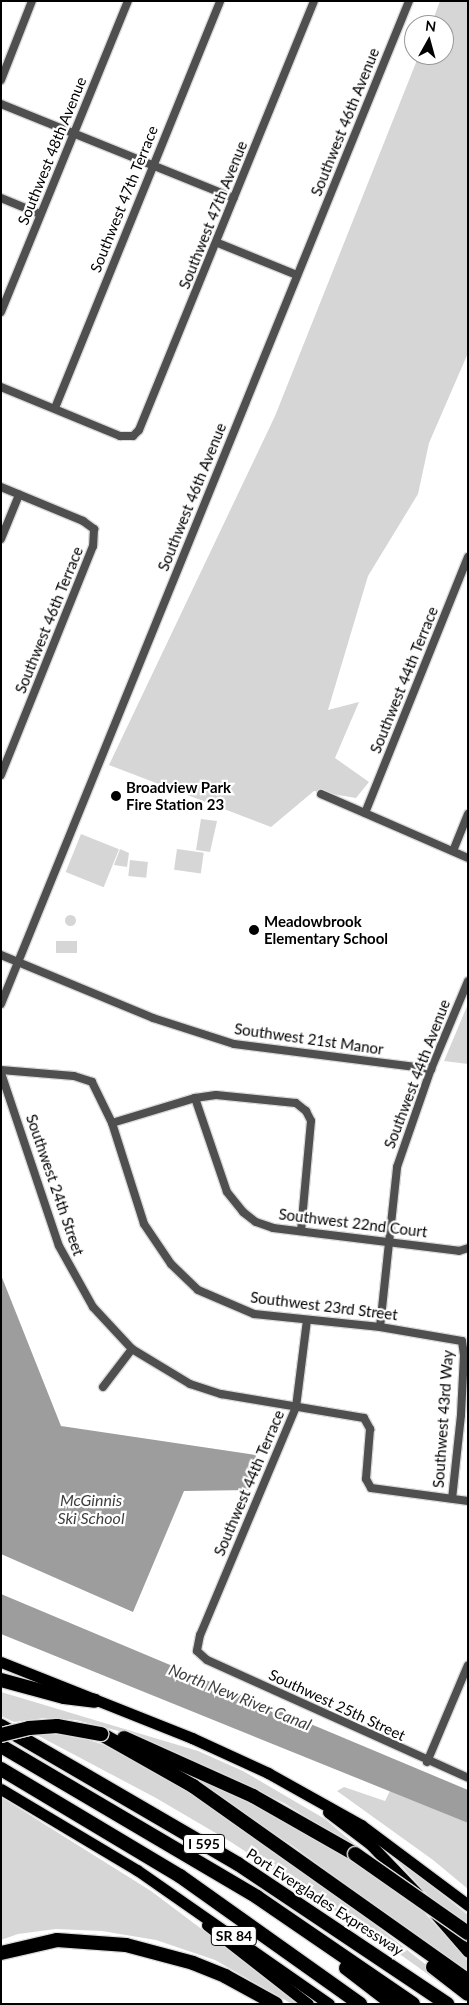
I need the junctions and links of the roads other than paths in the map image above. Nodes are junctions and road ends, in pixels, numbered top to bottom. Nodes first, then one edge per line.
1 (32, 1) edge
2 (128, 1) edge
3 (220, 1) edge
4 (314, 1) edge
5 (409, 1) edge
6 (1, 80) edge
7 (1, 104) edge
8 (74, 133) junction
9 (153, 165) junction
10 (1, 198) edge
11 (234, 198) junction
12 (40, 214) junction
13 (218, 243) junction
14 (297, 275) junction
15 (5, 293) edge
16 (1, 312) edge
17 (1, 387) edge
18 (55, 408) junction
19 (1, 487) edge
20 (19, 495) junction
21 (1, 539) edge
22 (468, 557) edge
23 (1, 775) edge
24 (321, 794) dead end
25 (365, 812) junction
26 (468, 814) edge
27 (453, 851) junction
28 (468, 858) edge
29 (1, 955) edge
30 (17, 962) junction
31 (468, 981) edge
32 (1, 1004) edge
33 (431, 1069) junction
34 (1, 1071) edge
35 (195, 1098) junction
36 (112, 1123) junction
37 (301, 1231) junction
38 (388, 1241) junction
39 (468, 1248) edge
40 (306, 1320) junction
41 (380, 1327) junction
42 (462, 1341) joint
43 (132, 1349) junction
44 (103, 1387) dead end
45 (296, 1407) junction
46 (464, 1415) edge
47 (452, 1499) junction
48 (468, 1501) edge
49 (197, 1652) joint
50 (1, 1662) edge
51 (468, 1666) edge
52 (1, 1680) edge
53 (95, 1701) junction
54 (1, 1726) edge
55 (101, 1734) junction
56 (1, 1735) edge
57 (1, 1746) edge
58 (427, 1762) junction
59 (1, 1769) edge
60 (268, 1773) junction
61 (468, 1778) edge
62 (1, 1789) edge
63 (182, 1853) junction
64 (137, 1870) junction
65 (327, 1879) junction
66 (468, 1904) edge
67 (468, 1933) edge
68 (468, 1952) edge
69 (1, 1953) edge
70 (468, 1981) edge
71 (468, 1994) edge
72 (276, 2004) edge
73 (308, 2004) edge
74 (329, 2004) edge
75 (360, 2004) edge
76 (393, 2004) edge
77 (413, 2004) edge
78 (447, 2004) edge

1 - 6 street
2 - 8 street, Southwest 48th Avenue
3 - 9 street, Southwest 47th Terrace
4 - 11 street, Southwest 47th Avenue
5 - 14 street, Southwest 46th Avenue
7 - 8 street
8 - 9 street
8 - 12 street, Southwest 48th Avenue
9 - 11 street
9 - 18 street, Southwest 47th Terrace
10 - 12 street
11 - 13 street, Southwest 47th Avenue
12 - 15 street, Southwest 48th Avenue
13 - 14 street
13 - 18 street, Southwest 47th Avenue
14 - 30 street, Southwest 46th Avenue
15 - 16 street, Southwest 48th Avenue
17 - 18 street
19 - 20 street
20 - 21 street
20 - 23 street, Southwest 46th Terrace
22 - 25 street, Southwest 44th Terrace
24 - 25 street
25 - 27 street
26 - 27 street
27 - 28 street
29 - 30 street
30 - 32 street, Southwest 46th Avenue
30 - 33 street, Southwest 21st Manor
31 - 33 street, Southwest 44th Avenue
33 - 38 street, Southwest 44th Avenue
34 - 36 street, Southwest 23rd Street
34 - 43 street, Southwest 24th Street
35 - 36 street
35 - 37 street, Southwest 22nd Court
35 - 37 street
36 - 40 street, Southwest 23rd Street
37 - 38 street, Southwest 22nd Court
38 - 39 street, Southwest 22nd Court
38 - 41 street, Southwest 44th Avenue
40 - 41 street, Southwest 23rd Street
40 - 45 street, Southwest 44th Terrace
41 - 42 street, Southwest 23rd Street
42 - 46 street, Southwest 43rd Way
43 - 44 street
43 - 45 street, Southwest 24th Street
45 - 47 street, Southwest 24th Street
45 - 49 street, Southwest 44th Terrace
46 - 47 street, Southwest 43rd Way
47 - 48 street, Southwest 24th Street
49 - 58 street, Southwest 25th Street
50 - 53 main road
51 - 58 street
52 - 53 highway
53 - 60 main road
54 - 78 highway, Port Everglades Expressway / I 595
55 - 56 highway, bridge
55 - 65 highway
55 - 67 highway, bridge
57 - 63 highway
58 - 61 street, Southwest 25th Street
59 - 75 highway, I 595
60 - 66 main road
60 - 68 main road
62 - 64 main road, SR 84
63 - 76 highway
63 - 77 highway
64 - 73 main road
64 - 74 main road, SR 84
65 - 70 highway
65 - 71 highway
69 - 72 highway

